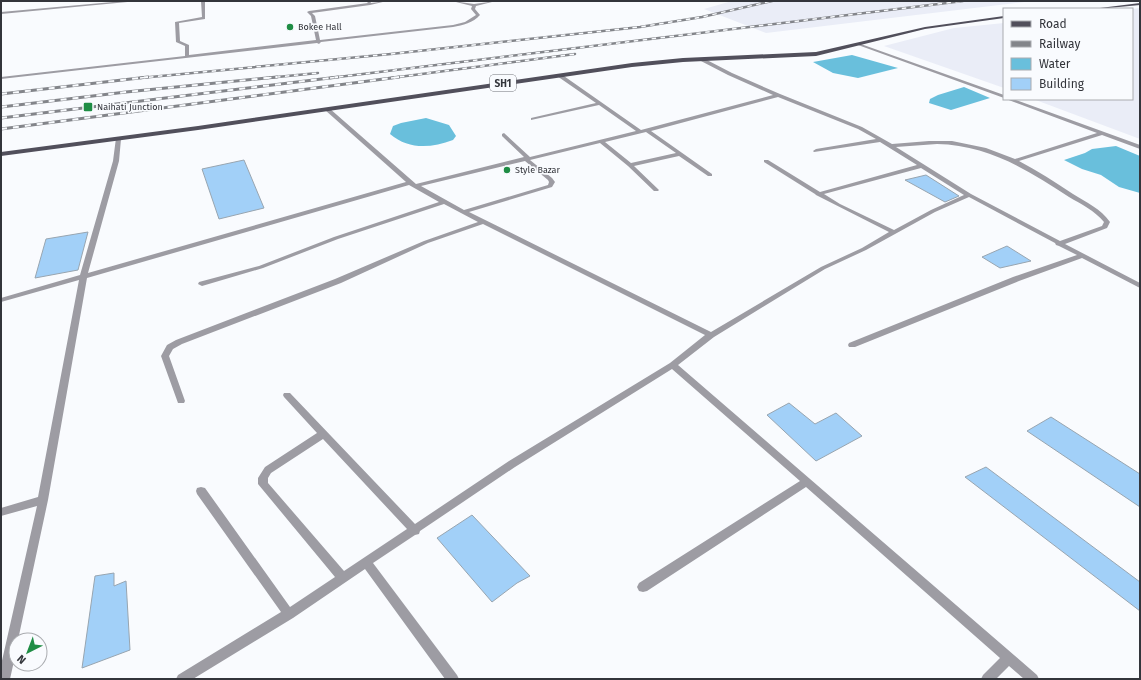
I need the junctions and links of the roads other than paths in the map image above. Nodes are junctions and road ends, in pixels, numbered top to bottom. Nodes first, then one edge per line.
1 (136, 1) edge
2 (203, 1) edge
3 (385, 1) edge
4 (454, 1) edge
5 (494, 1) edge
6 (369, 3) edge
7 (1140, 4) edge
8 (474, 5) junction
9 (1108, 8) edge
10 (1, 13) edge
11 (1003, 17) edge
12 (319, 43) junction
13 (858, 44) junction
14 (187, 56) junction
15 (701, 59) junction
16 (559, 75) junction
17 (1, 78) edge
18 (778, 95) junction
19 (1003, 98) edge
20 (1011, 100) edge
21 (599, 104) junction
22 (327, 109) junction
23 (533, 119) dead end
24 (646, 130) junction
25 (639, 131) junction
26 (1102, 133) junction
27 (504, 135) dead end
28 (118, 139) junction
29 (881, 140) junction
30 (600, 141) junction
31 (891, 146) junction
32 (1140, 147) edge
33 (816, 151) dead end
34 (1, 154) edge
35 (681, 154) junction
36 (527, 158) junction
37 (766, 161) dead end
38 (1015, 161) junction
39 (630, 165) junction
40 (921, 166) junction
41 (710, 175) dead end
42 (413, 184) junction
43 (656, 190) dead end
44 (818, 194) junction
45 (969, 195) junction
46 (445, 202) junction
47 (464, 212) junction
48 (484, 222) junction
49 (894, 232) junction
50 (1058, 244) junction
51 (1081, 256) junction
52 (83, 278) junction
53 (202, 284) dead end
54 (1140, 286) edge
55 (1, 300) edge
56 (711, 335) junction
57 (852, 345) dead end
58 (673, 365) junction
59 (287, 395) dead end
60 (181, 401) dead end
61 (323, 434) junction
62 (806, 482) junction
63 (201, 491) dead end
64 (44, 500) junction
65 (1, 512) edge
66 (415, 531) junction
67 (367, 563) junction
68 (343, 578) junction
69 (643, 587) dead end
70 (289, 614) junction
71 (1008, 658) junction
72 (4, 679) edge
73 (182, 679) edge
74 (453, 679) edge
75 (986, 679) edge
76 (1033, 679) edge

1 - 10 street
2 - 14 street
3 - 6 street
4 - 8 street
5 - 8 street
6 - 12 street
7 - 9 main road
8 - 12 street
11 - 13 main road, SH1
12 - 14 street
13 - 15 main road, SH1
13 - 19 street
14 - 17 street
15 - 16 main road, SH1
15 - 18 street
16 - 21 street
16 - 22 main road, SH1
18 - 24 street
18 - 29 street
20 - 26 street
21 - 23 street
21 - 25 street
22 - 28 main road, SH1
22 - 42 street
24 - 25 street
24 - 35 street
25 - 30 street
26 - 32 street
26 - 38 street
27 - 36 street
28 - 34 main road, SH1
28 - 52 street
29 - 31 street
29 - 33 street
30 - 36 street
30 - 39 street
31 - 38 street
31 - 40 street
35 - 39 street
35 - 41 street
36 - 42 street
36 - 47 street
37 - 44 street
38 - 50 street
39 - 43 street
40 - 44 street
40 - 45 street
42 - 46 street
42 - 52 street
44 - 49 street
45 - 49 street
45 - 50 street
46 - 47 street
46 - 53 street
47 - 48 street
48 - 56 street
48 - 60 street
49 - 56 street
50 - 51 street
51 - 54 street
51 - 57 street
52 - 55 street
52 - 64 street
56 - 58 street
58 - 62 street
58 - 66 street
59 - 61 street
61 - 66 street
61 - 68 street
62 - 69 street
62 - 71 street
63 - 70 street
64 - 65 street
64 - 72 street
66 - 67 street
67 - 68 street
67 - 74 street
68 - 70 street
70 - 73 street
71 - 75 street
71 - 76 street

